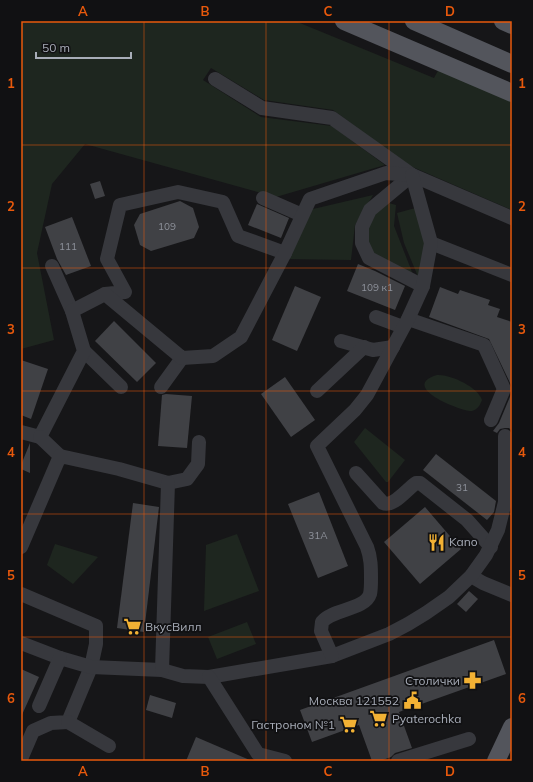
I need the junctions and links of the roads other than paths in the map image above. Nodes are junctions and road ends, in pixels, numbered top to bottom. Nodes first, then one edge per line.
1 (344, 21) edge
2 (414, 21) edge
3 (503, 21) edge
4 (512, 25) edge
5 (512, 64) edge
6 (215, 79) dead end
7 (512, 93) edge
8 (412, 175) junction
9 (263, 198) dead end
10 (302, 215) junction
11 (512, 218) edge
12 (431, 243) junction
13 (285, 253) junction
14 (52, 266) dead end
15 (512, 275) edge
16 (423, 286) junction
17 (105, 294) junction
18 (72, 311) junction
19 (376, 317) dead end
20 (406, 323) junction
21 (341, 341) dead end
22 (364, 347) junction
23 (393, 347) junction
24 (84, 351) junction
25 (182, 358) junction
26 (121, 387) dead end
27 (161, 387) dead end
28 (317, 391) dead end
29 (491, 420) dead end
30 (21, 432) edge
31 (40, 436) junction
32 (505, 436) dead end
33 (199, 442) dead end
34 (60, 456) junction
35 (356, 473) dead end
36 (168, 483) junction
37 (512, 489) edge
38 (505, 502) junction
39 (21, 547) edge
40 (491, 547) junction
41 (471, 576) junction
42 (21, 594) edge
43 (512, 595) edge
44 (21, 643) edge
45 (332, 656) junction
46 (60, 658) junction
47 (91, 667) junction
48 (162, 670) junction
49 (209, 677) junction
50 (39, 706) dead end
51 (512, 718) edge
52 (68, 722) junction
53 (510, 732) edge
54 (469, 739) dead end
55 (109, 746) dead end
56 (257, 758) edge
57 (21, 759) edge
58 (285, 761) edge
59 (398, 761) edge
60 (496, 761) edge

1 - 7 main road
2 - 5 main road
3 - 4 main road
6 - 8 lane
8 - 10 lane
8 - 11 lane
8 - 12 lane
8 - 16 lane
9 - 10 lane
10 - 13 lane
12 - 15 lane
12 - 16 lane
13 - 17 lane
13 - 25 lane
14 - 18 lane
16 - 20 lane
17 - 18 lane
17 - 25 lane
18 - 24 lane
19 - 20 lane
20 - 23 lane
20 - 29 lane
21 - 22 lane
22 - 23 lane
22 - 28 lane
23 - 45 lane
24 - 26 lane
24 - 31 lane
25 - 27 lane
30 - 31 lane
31 - 34 lane
32 - 38 lane
33 - 36 lane
34 - 36 lane
34 - 39 lane
35 - 40 lane
36 - 48 lane
37 - 38 lane
38 - 40 lane
40 - 41 lane
41 - 43 lane
41 - 45 lane
42 - 47 lane
44 - 46 lane
45 - 49 lane
46 - 47 lane
46 - 50 lane
47 - 48 lane
47 - 52 lane
48 - 49 lane
49 - 56 lane
51 - 53 main road
52 - 55 lane
52 - 57 lane
53 - 60 main road
54 - 59 lane
56 - 58 lane

